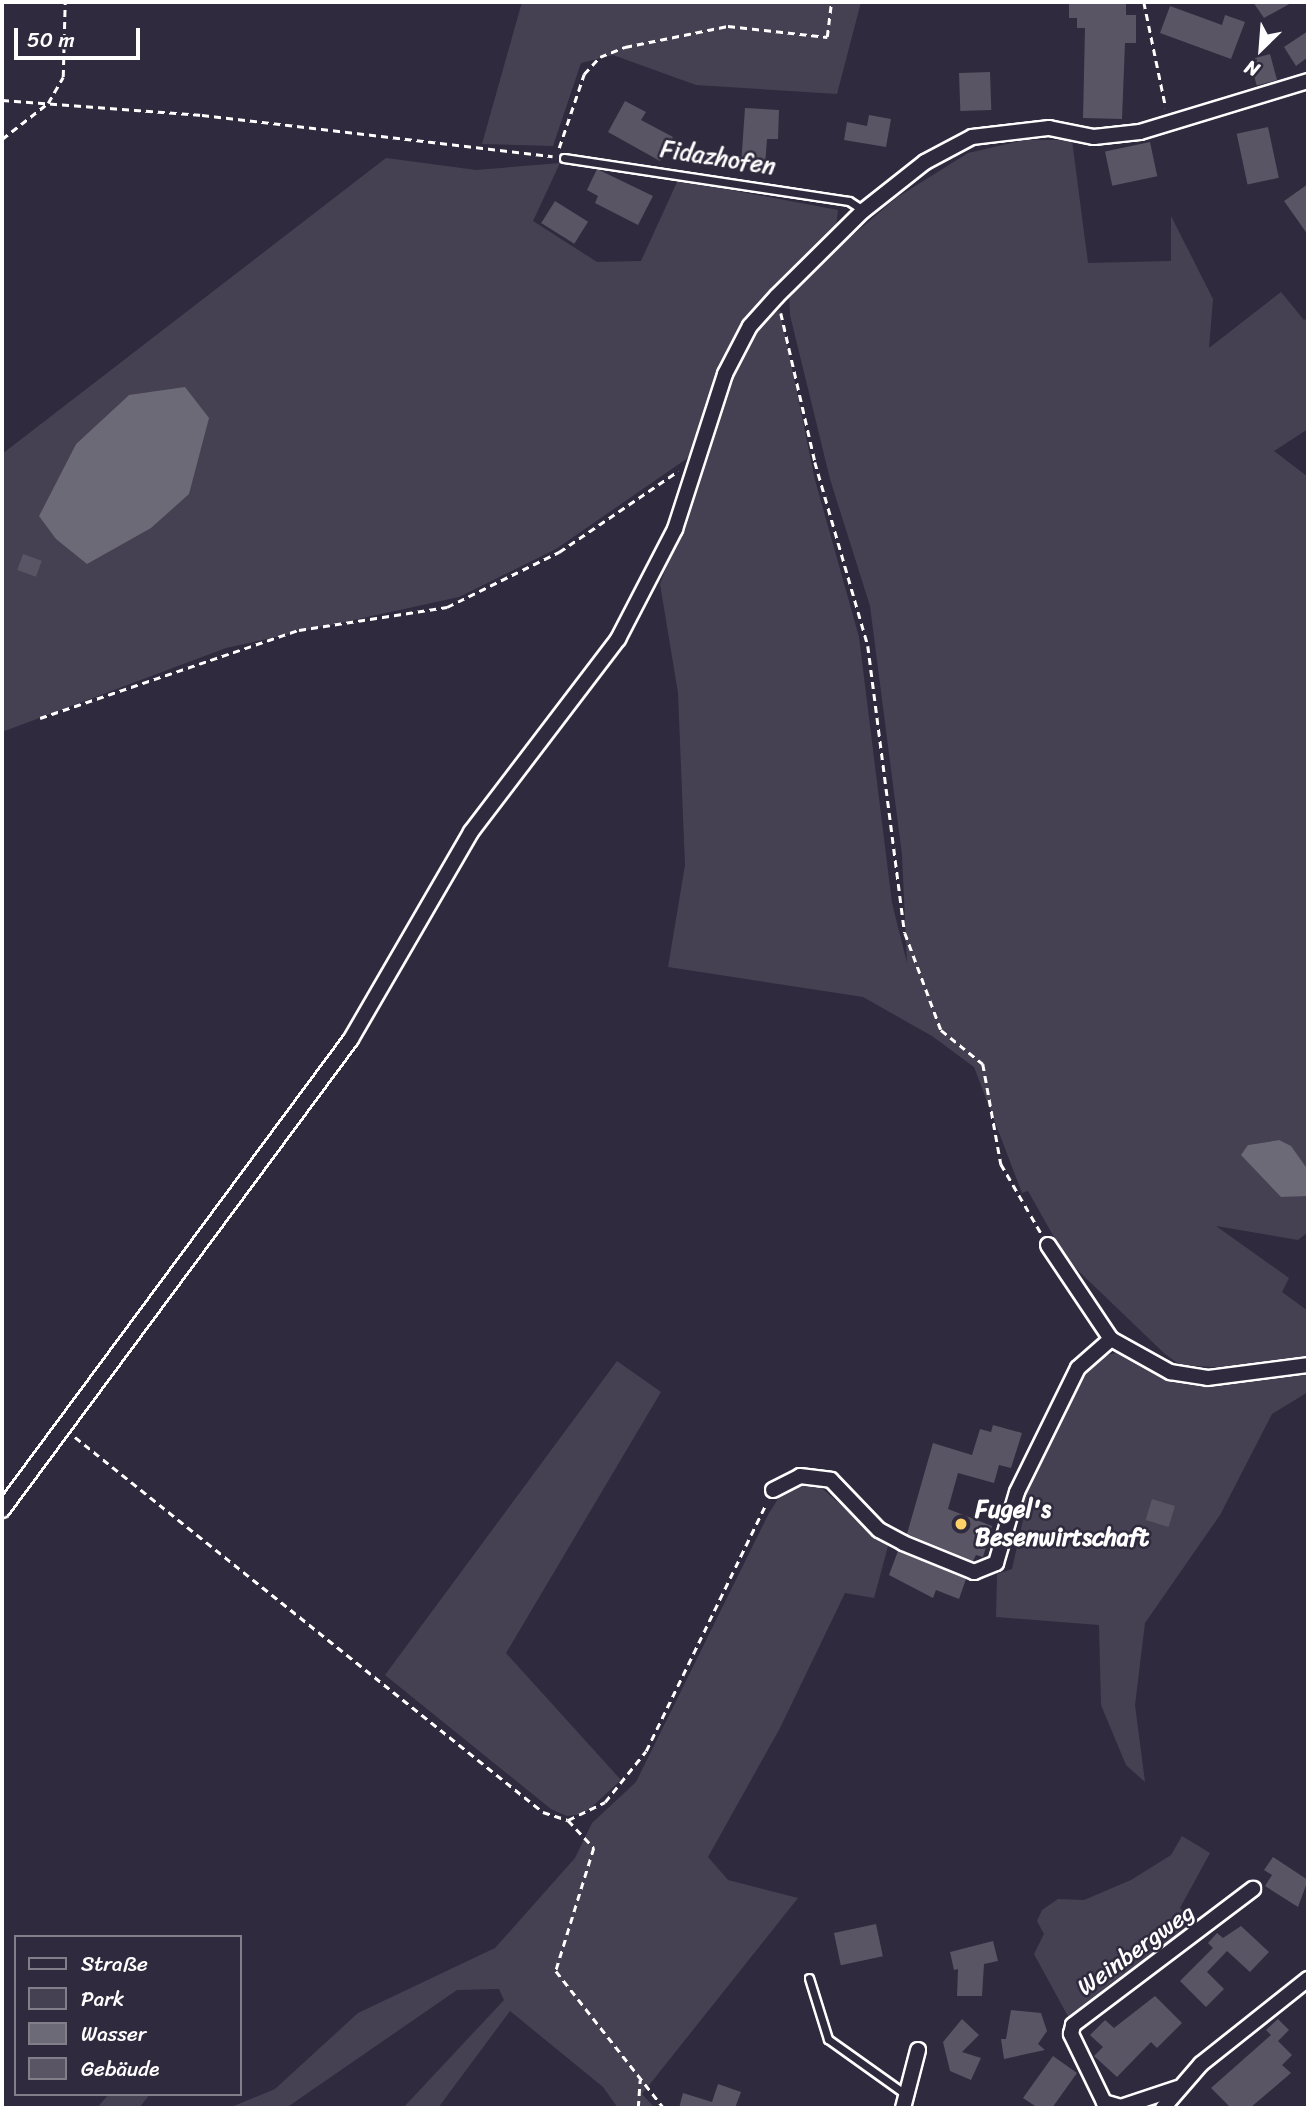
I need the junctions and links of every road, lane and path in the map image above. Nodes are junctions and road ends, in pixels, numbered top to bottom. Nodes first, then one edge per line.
1 (65, 2) edge
2 (831, 2) edge
3 (1144, 2) edge
4 (1308, 81) edge
5 (2, 100) edge
6 (48, 103) junction
7 (1170, 121) junction
8 (2, 139) edge
9 (560, 157) junction
10 (863, 211) junction
11 (777, 296) junction
12 (701, 456) junction
13 (40, 718) dead end
14 (1048, 1245) joint
15 (1111, 1339) junction
16 (1308, 1365) edge
17 (64, 1429) junction
18 (773, 1490) joint
19 (2, 1510) edge
20 (568, 1820) junction
21 (1254, 1889) dead end
22 (808, 1978) dead end
23 (1308, 1979) edge
24 (918, 2050) dead end
25 (640, 2080) junction
26 (1178, 2088) junction
27 (904, 2101) edge
28 (638, 2108) edge
29 (664, 2108) edge
30 (1163, 2108) edge

1 - 6 path
2 - 9 path
3 - 7 path
4 - 7 street
5 - 6 path
6 - 8 path
6 - 9 path
7 - 10 street
9 - 10 lane, Fidazhofen
10 - 11 street
11 - 12 street
11 - 14 path
12 - 13 path
12 - 17 street
14 - 15 street
15 - 16 street
15 - 18 street
17 - 19 street
17 - 20 path
18 - 20 path
20 - 25 path
21 - 26 street, Weinbergweg
22 - 27 lane
23 - 26 street, Weinbergweg
24 - 27 street
25 - 28 path
25 - 29 path
26 - 30 street, Weinbergweg

